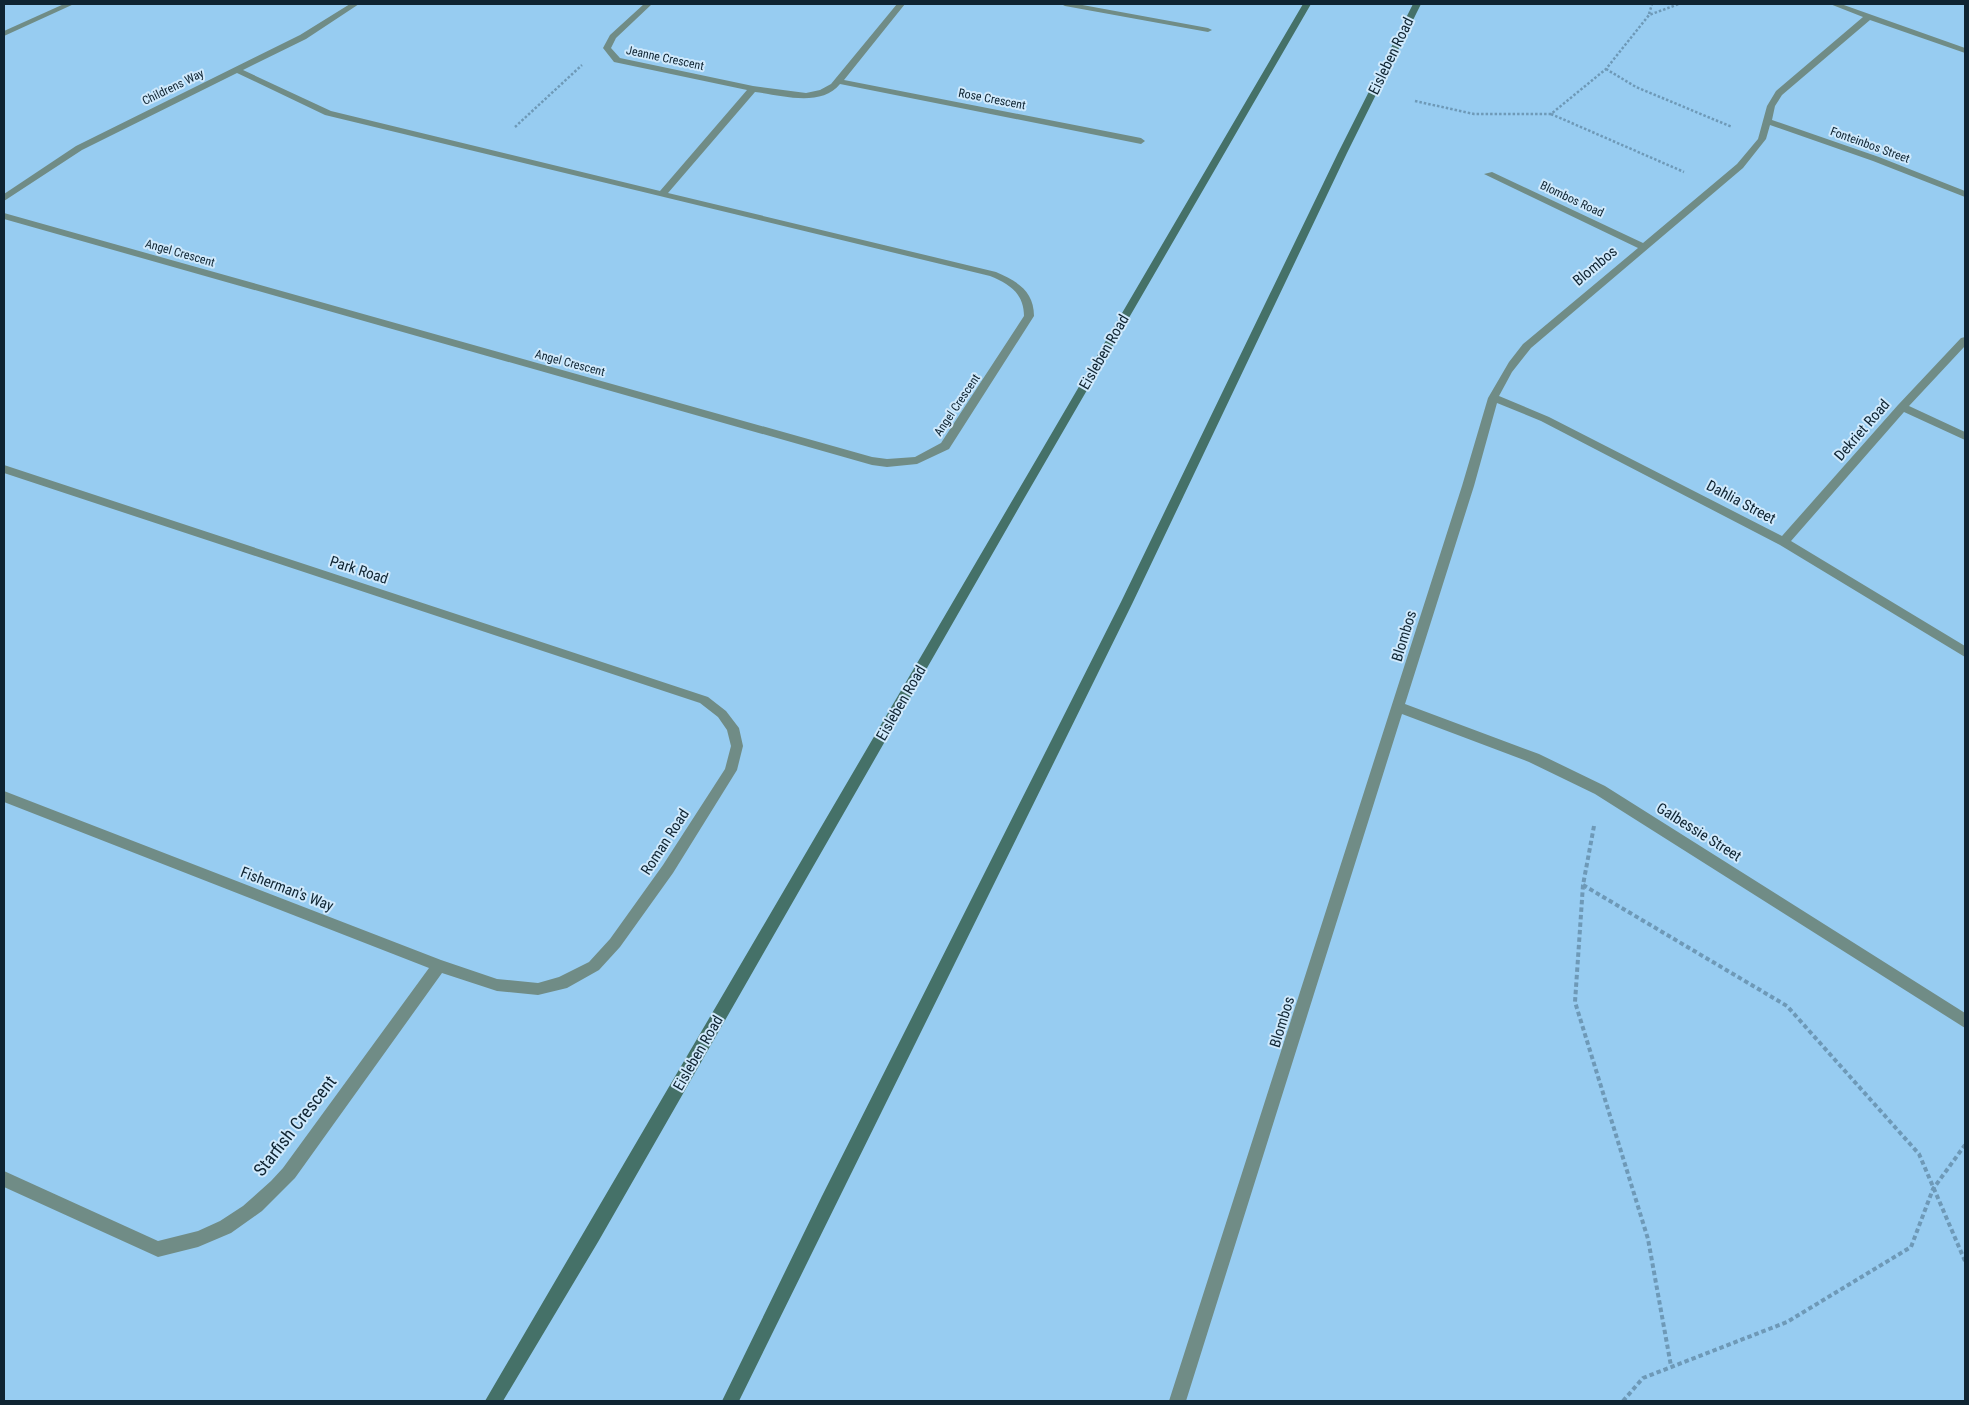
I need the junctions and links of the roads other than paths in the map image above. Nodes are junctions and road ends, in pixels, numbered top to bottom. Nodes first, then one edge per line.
1 (70, 4) edge
2 (355, 4) edge
3 (648, 4) edge
4 (901, 4) edge
5 (1065, 4) edge
6 (1307, 4) edge
7 (1416, 4) edge
8 (1834, 4) edge
9 (1869, 16) junction
10 (1208, 30) dead end
11 (4, 34) edge
12 (1965, 51) edge
13 (237, 70) junction
14 (837, 81) junction
15 (753, 89) junction
16 (1766, 121) junction
17 (1141, 141) dead end
18 (1490, 174) dead end
19 (662, 194) junction
20 (1965, 194) edge
21 (4, 198) edge
22 (4, 216) edge
23 (1644, 247) junction
24 (1965, 340) edge
25 (1493, 398) junction
26 (1902, 407) junction
27 (1965, 436) edge
28 (4, 468) edge
29 (1784, 542) junction
30 (1965, 652) edge
31 (704, 700) joint
32 (1398, 707) junction
33 (4, 796) edge
34 (439, 966) junction
35 (562, 984) joint
36 (1965, 1020) edge
37 (4, 1178) edge
38 (493, 1401) edge
39 (730, 1401) edge
40 (1177, 1401) edge

1 - 11 street
2 - 13 street, Childrens Way
3 - 15 street, Jeanne Crescent
4 - 14 street, Jeanne Crescent
5 - 10 street
6 - 38 main road, Eisleben Road
7 - 39 main road, Eisleben Road
8 - 9 street
9 - 12 street
9 - 16 street, Blombos
13 - 19 street, Angel Crescent
13 - 21 street, Childrens Way
14 - 15 street, Jeanne Crescent
14 - 17 street, Rose Crescent
15 - 19 street
16 - 20 street, Fonteinbos Street
16 - 23 street, Blombos
18 - 23 street, Blombos Road
19 - 22 street, Angel Crescent
23 - 25 street, Blombos
24 - 26 street, Dekriet Road
25 - 29 street, Dahlia Street
25 - 32 street, Blombos
26 - 27 street
26 - 29 street, Dekriet Road
28 - 31 street, Park Road
29 - 30 street, Dahlia Street
31 - 35 street, Roman Road
32 - 36 street, Galbessie Street
32 - 40 street, Blombos
33 - 34 street, Fisherman's Way
34 - 35 street, Fisherman's Way
34 - 37 street, Starfish Crescent

